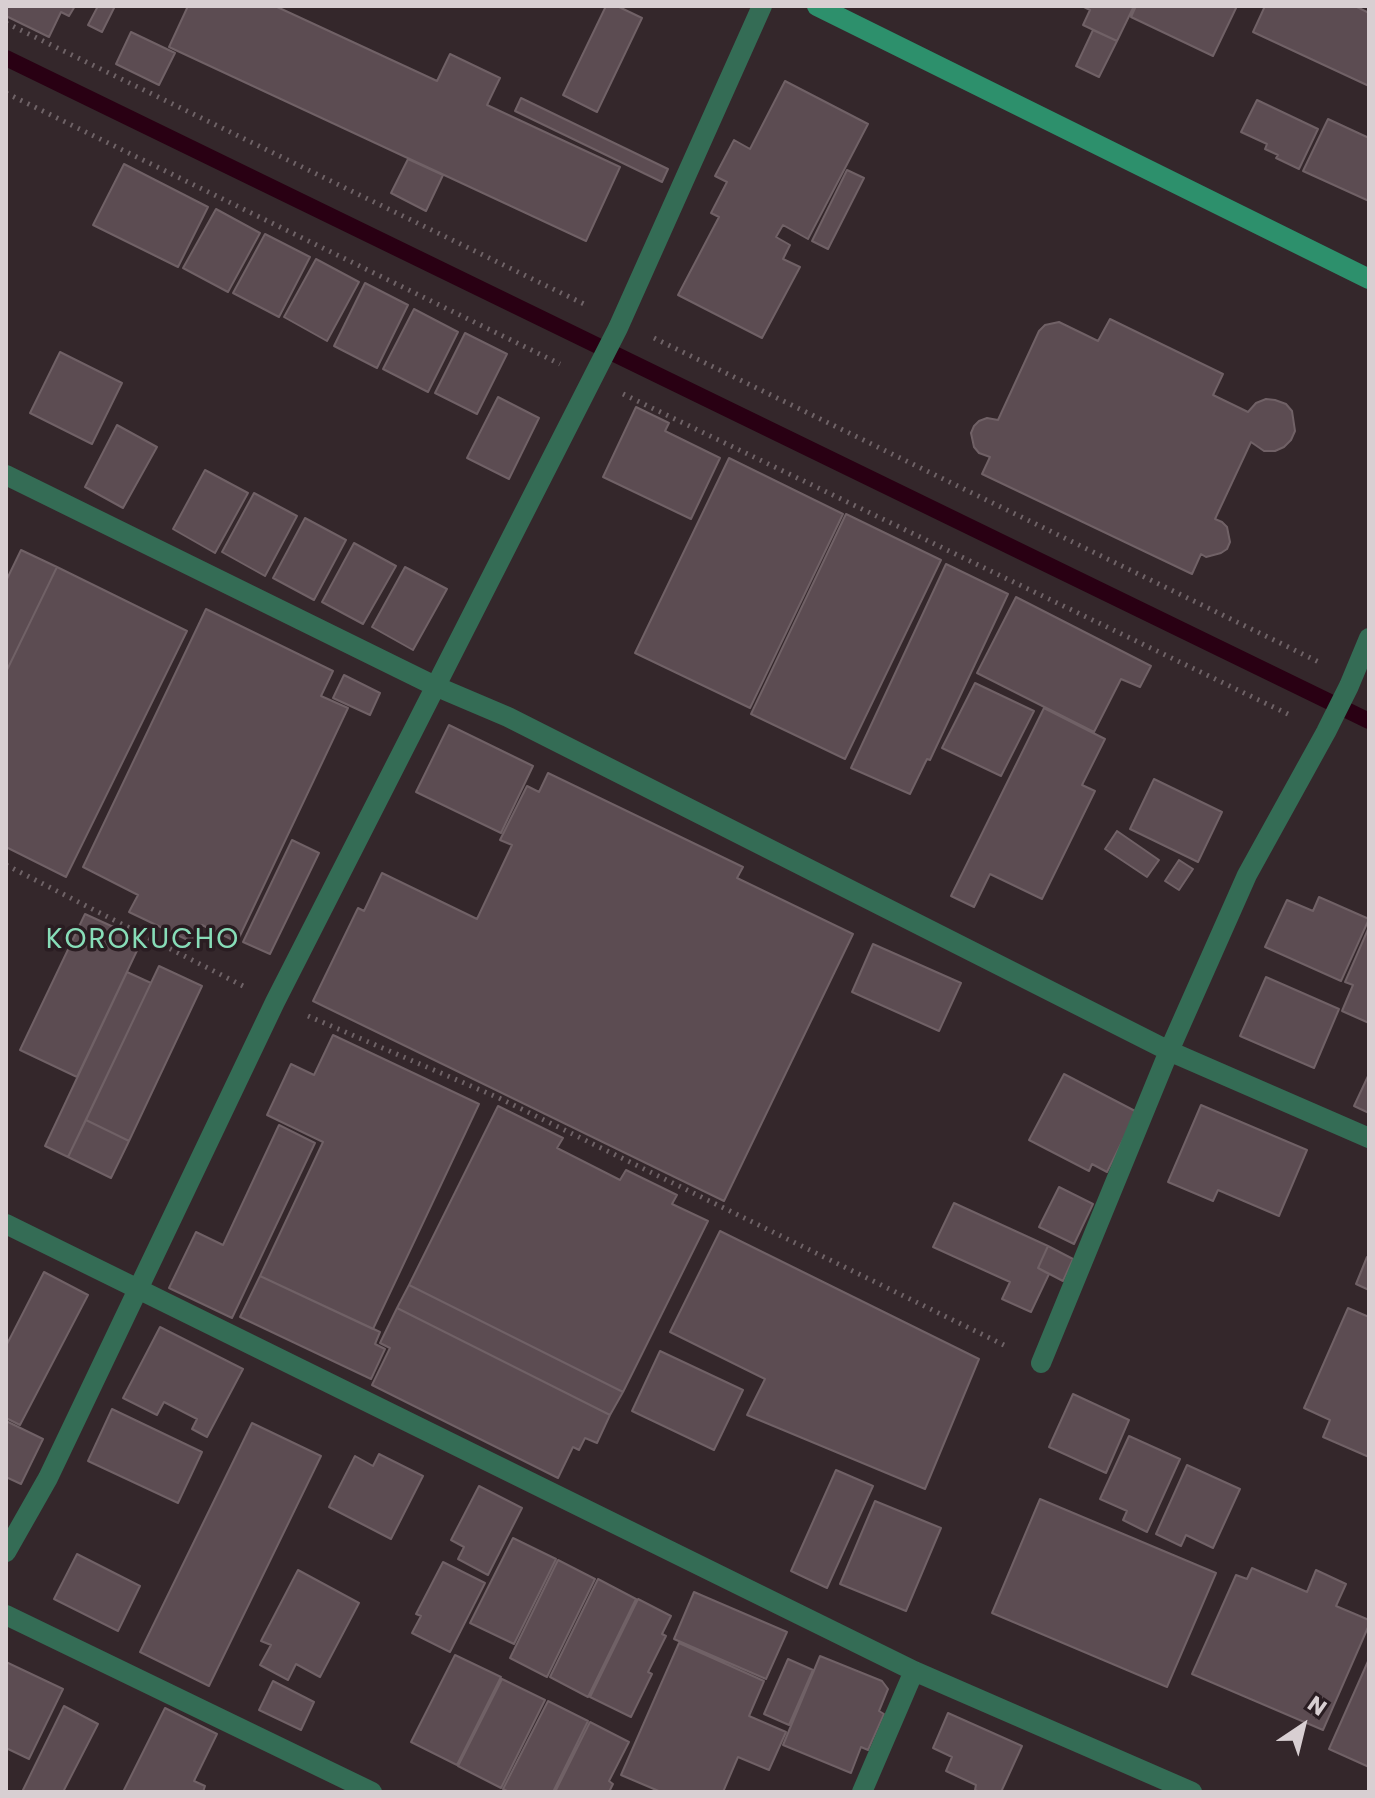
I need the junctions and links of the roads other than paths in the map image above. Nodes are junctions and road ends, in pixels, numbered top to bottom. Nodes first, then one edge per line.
1 (762, 6) edge
2 (817, 6) edge
3 (1369, 279) edge
4 (6, 475) edge
5 (1369, 638) edge
6 (435, 686) junction
7 (1169, 1051) junction
8 (1369, 1138) edge
9 (6, 1224) edge
10 (137, 1288) junction
11 (1041, 1363) road end
12 (6, 1552) edge
13 (6, 1615) edge
14 (914, 1671) junction
15 (372, 1792) edge
16 (862, 1792) edge
17 (1192, 1792) edge

1 - 6 street
2 - 3 street
4 - 6 street
5 - 7 street
6 - 7 street
6 - 10 street
7 - 8 street
7 - 11 street
9 - 10 street
10 - 12 street
10 - 14 street
13 - 15 street
14 - 16 street
14 - 17 street

